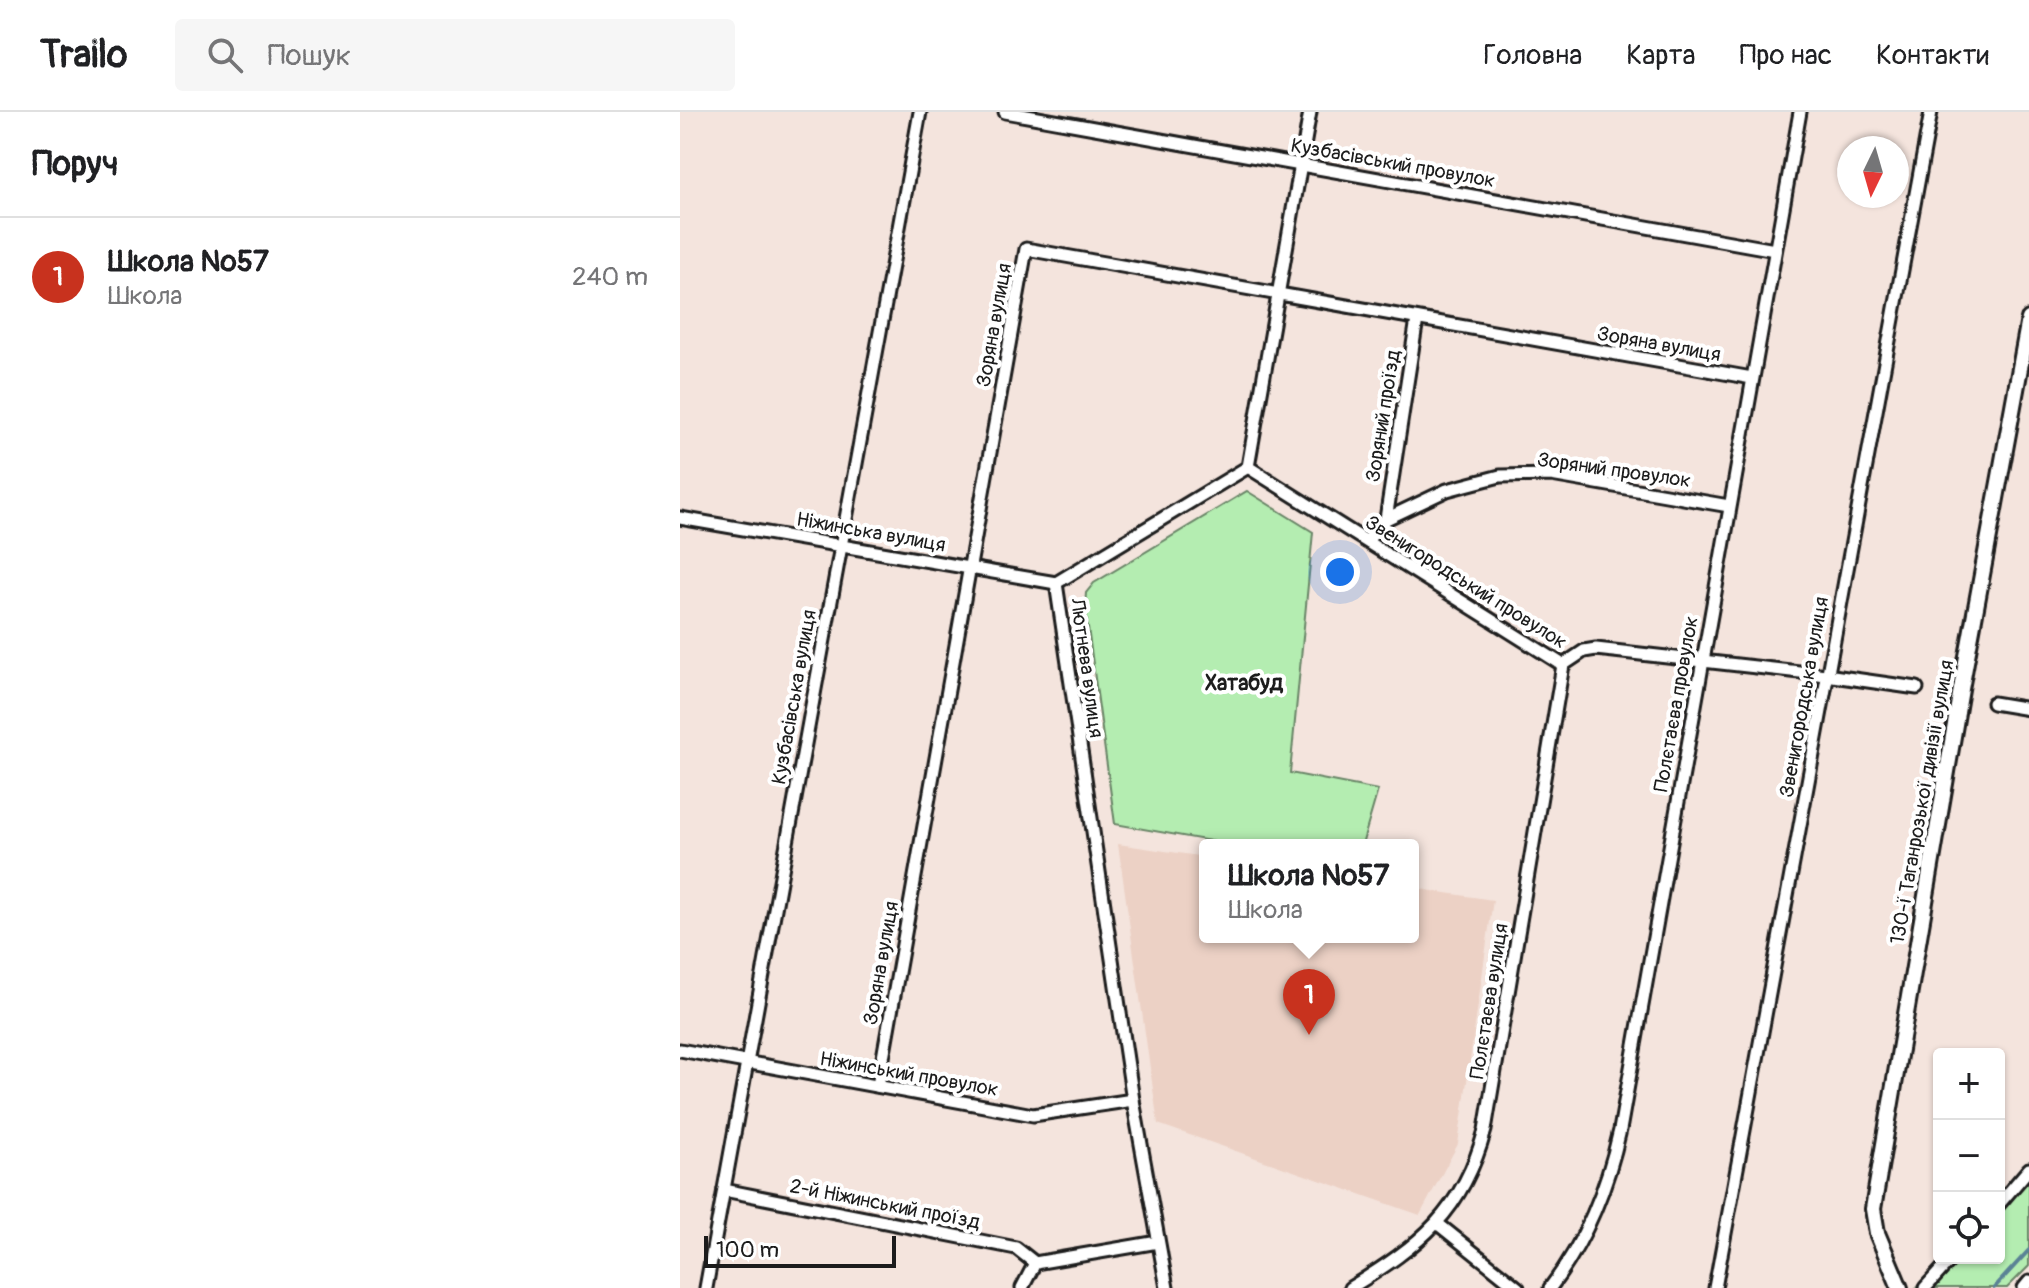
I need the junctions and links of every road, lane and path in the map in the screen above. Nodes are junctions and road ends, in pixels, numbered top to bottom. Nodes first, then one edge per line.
1 (920, 112) edge
2 (1005, 112) edge
3 (1310, 112) edge
4 (1800, 112) edge
5 (1931, 112) edge
6 (1301, 165) junction
7 (1775, 250) junction
8 (1278, 294) junction
9 (1417, 319) junction
10 (2029, 319) edge
11 (1752, 378) junction
12 (1248, 467) junction
13 (1729, 506) junction
14 (680, 518) edge
15 (1386, 519) junction
16 (1367, 541) junction
17 (840, 545) junction
18 (970, 568) junction
19 (1056, 583) junction
20 (1702, 661) junction
21 (1563, 665) junction
22 (1826, 675) junction
23 (1917, 688) dead end
24 (1993, 703) dead end
25 (2029, 709) edge
26 (680, 1050) edge
27 (747, 1062) junction
28 (878, 1086) junction
29 (1133, 1100) junction
30 (2029, 1169) edge
31 (724, 1190) junction
32 (2005, 1197) edge
33 (1438, 1224) junction
34 (1158, 1242) junction
35 (1035, 1263) junction
36 (1947, 1264) edge
37 (706, 1288) edge
38 (1022, 1288) edge
39 (1167, 1288) edge
40 (1350, 1288) edge
41 (1518, 1288) edge
42 (1550, 1288) edge
43 (1715, 1288) edge
44 (1900, 1288) edge
45 (1925, 1288) edge

1 - 17 street, Кузбасівська вулиця
2 - 6 street, Кузбасівський провулок
3 - 6 street
4 - 7 street, Полєтаєва провулок
5 - 22 street, Звенигородська вулиця
6 - 7 street, Кузбасівський провулок
6 - 8 street
7 - 11 street, Полєтаєва провулок
8 - 9 street, Зоряна вулиця
8 - 12 street
8 - 18 street, Зоряна вулиця
9 - 11 street, Зоряна вулиця
9 - 15 street, Зоряний проїзд
10 - 44 street, 130-ї Таганрозької дивізії вулиця
11 - 13 street, Полєтаєва провулок
12 - 16 street, Звенигородський провулок
12 - 19 street, Лютнева вулиця
13 - 15 street, Зоряний провулок
13 - 20 street, Полєтаєва провулок
14 - 17 street, Ніжинська вулиця
15 - 16 street, Зоряний провулок
16 - 21 street, Звенигородський провулок
17 - 18 street, Ніжинська вулиця
17 - 27 street, Кузбасівська вулиця
18 - 19 street, Ніжинська вулиця
18 - 28 street, Зоряна вулиця
19 - 29 street, Лютнева вулиця
20 - 21 street, Звенигородський провулок
20 - 22 street, Звенигородський провулок
20 - 42 street, Полєтаєва провулок
21 - 33 street, Полєтаєва вулиця
22 - 23 street, Звенигородський провулок
22 - 43 street, Звенигородська вулиця
24 - 25 street
26 - 27 street, Ніжинський провулок
27 - 28 street, Ніжинський провулок
27 - 31 street, Кузбасівська вулиця
28 - 29 street, Ніжинський провулок
29 - 34 street, Лютнева вулиця
30 - 32 street
31 - 35 street, 2-й Ніжинський проїзд
31 - 37 street, Кузбасівська вулиця
33 - 40 street, Полєтаєва вулиця
33 - 41 street
34 - 35 street
34 - 39 street, Лютнева вулиця
35 - 38 street
36 - 45 street

